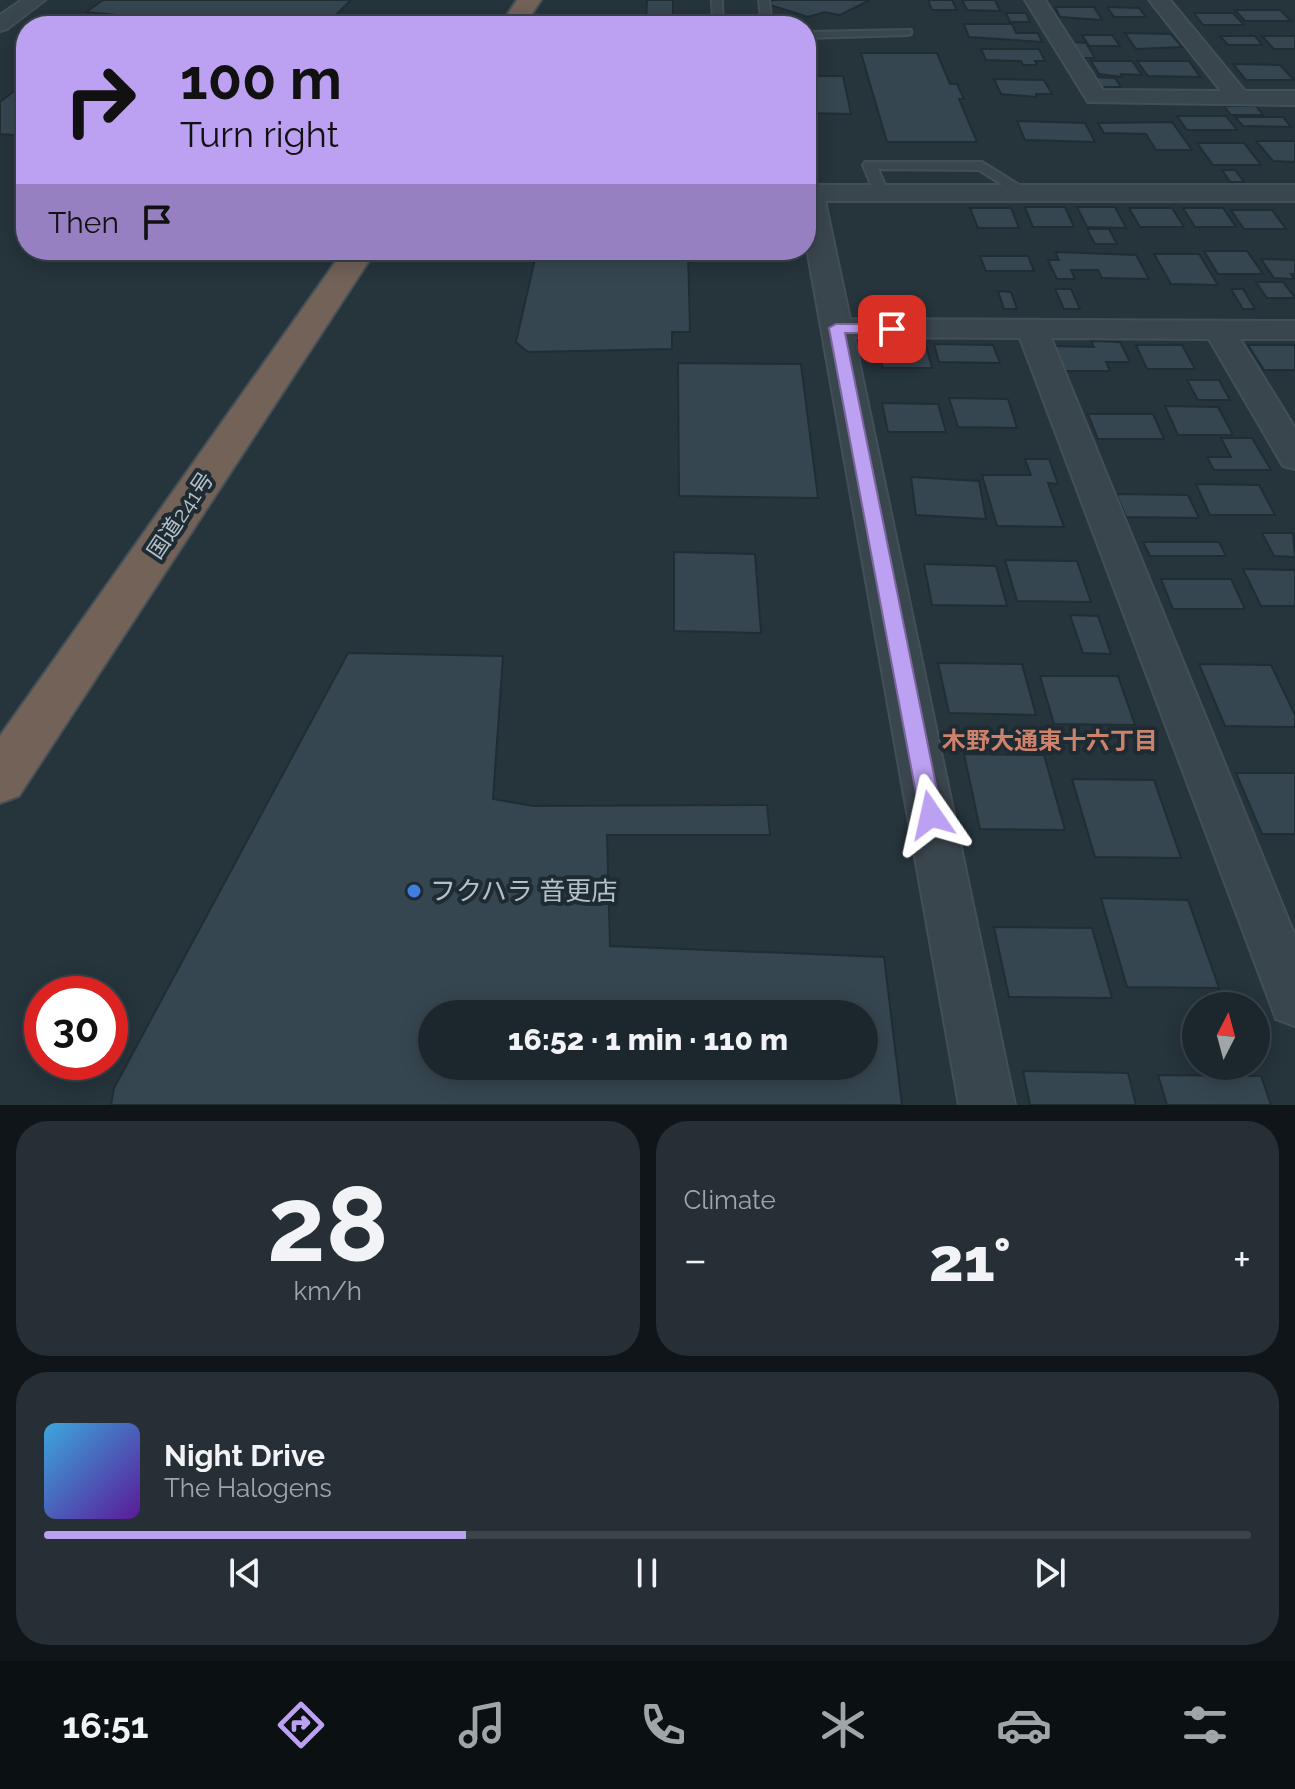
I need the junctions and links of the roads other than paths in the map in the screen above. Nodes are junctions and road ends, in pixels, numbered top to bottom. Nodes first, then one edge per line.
1 (35, 0) edge
2 (1035, 0) edge
3 (1159, 0) edge
4 (0, 25) edge
5 (907, 32) dead end
6 (816, 35) edge
7 (1238, 97) junction
8 (1295, 98) edge
9 (816, 192) edge
10 (1294, 194) edge
11 (816, 231) edge
12 (353, 260) edge
13 (836, 328) junction
14 (1032, 329) junction
15 (1219, 330) junction
16 (1295, 330) edge
17 (1295, 457) edge
18 (0, 779) edge
19 (1295, 1000) edge
20 (987, 1105) edge

1 - 4 street
2 - 7 street
3 - 7 street
5 - 6 lane
7 - 8 street
9 - 10 street
11 - 13 street
12 - 18 highway, 国道241号
13 - 14 street
13 - 20 street
14 - 15 street
14 - 19 street
15 - 16 street
15 - 17 street

